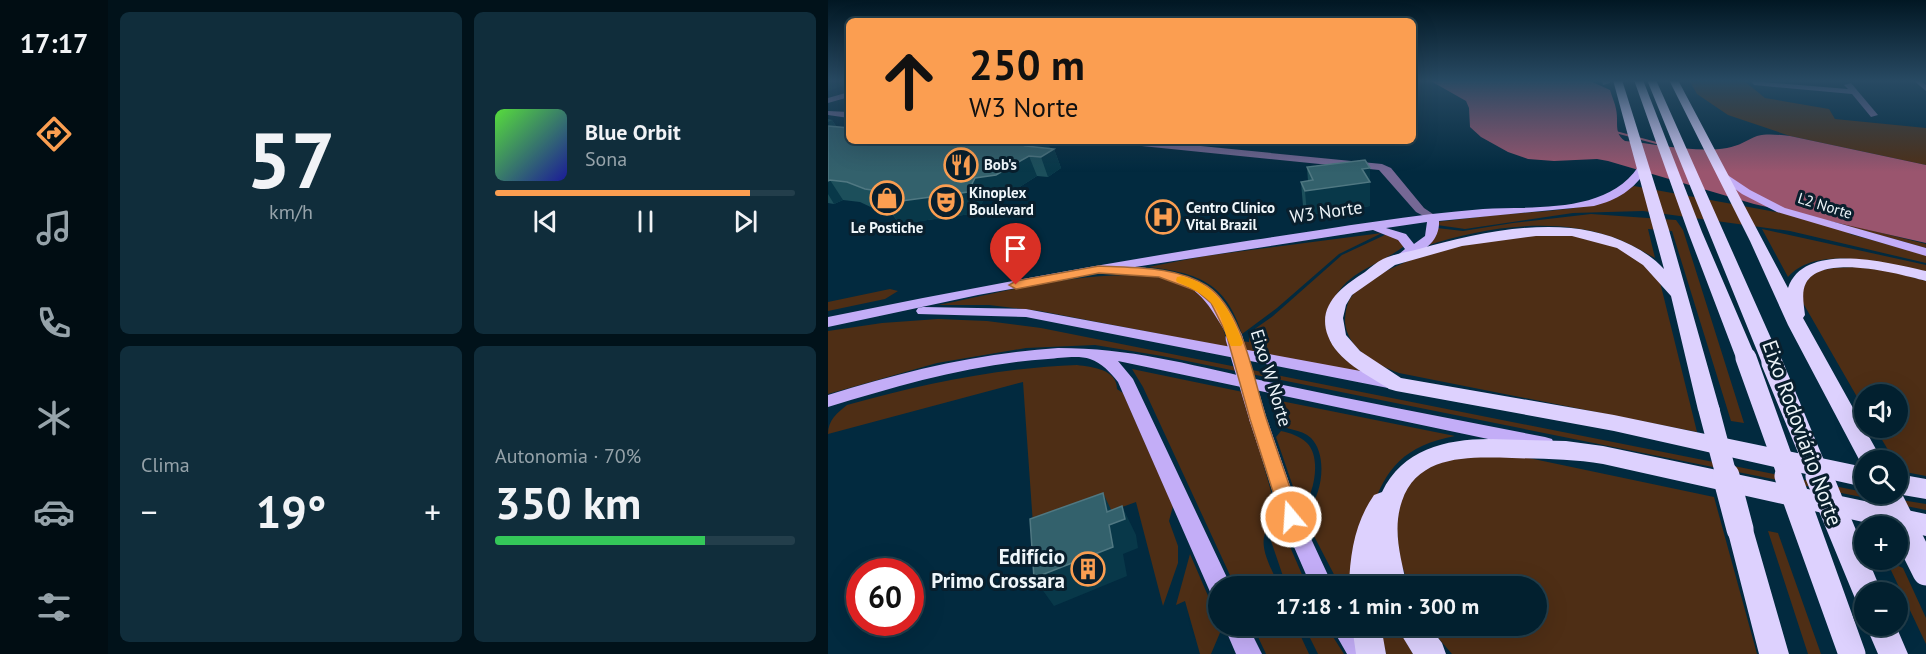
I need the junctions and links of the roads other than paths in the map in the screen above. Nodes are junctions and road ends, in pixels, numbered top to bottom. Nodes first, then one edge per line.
1 (1626, 111) edge
2 (1649, 111) edge
3 (1664, 111) edge
4 (1689, 111) edge
5 (1871, 111) edge
6 (828, 113) edge
7 (1874, 114) dead end
8 (846, 115) edge
9 (1153, 144) edge
10 (1642, 169) junction
11 (1723, 175) junction
12 (1419, 215) junction
13 (1433, 218) junction
14 (1359, 229) junction
15 (1926, 252) edge
16 (1406, 254) junction
17 (1099, 269) junction
18 (1926, 276) edge
19 (1678, 294) junction
20 (872, 312) junction
21 (828, 322) edge
22 (1797, 325) junction
23 (1090, 353) junction
24 (1396, 384) junction
25 (828, 401) edge
26 (1866, 450) edge
27 (1583, 451) junction
28 (1854, 475) edge
29 (1908, 486) edge
30 (1926, 489) edge
31 (1394, 490) junction
32 (1892, 504) edge
33 (1926, 525) edge
34 (1926, 572) edge
35 (1214, 576) edge
36 (1318, 576) edge
37 (1364, 576) edge
38 (1391, 576) edge
39 (1863, 582) edge
40 (1241, 636) edge
41 (1350, 636) edge
42 (1368, 636) edge
43 (1418, 636) edge
44 (1885, 636) edge
45 (1769, 646) edge
46 (1249, 654) edge
47 (1362, 654) edge
48 (1371, 654) edge
49 (1431, 654) edge
50 (1852, 654) edge
51 (1893, 654) edge

1 - 10 highway
2 - 50 highway, Eixo Rodoviário Norte, bridge
3 - 39 highway, Eixo Rodoviário Norte, bridge
4 - 11 highway
5 - 7 street
6 - 8 street
9 - 12 street
10 - 13 main road, W3 Norte
10 - 19 highway
11 - 15 main road, L2 Norte
11 - 22 highway
12 - 13 main road, W3 Norte
12 - 14 main road, W3 Norte
13 - 16 main road
14 - 16 main road
14 - 17 main road, W3 Norte
16 - 19 highway
16 - 24 highway
17 - 20 main road, W3 Norte
17 - 36 main road, Eixo W Norte, bridge
18 - 22 highway
19 - 45 highway, bridge
20 - 21 main road, W3 Norte
20 - 24 main road
22 - 26 highway
23 - 25 main road
23 - 27 main road
23 - 35 main road
24 - 28 highway
27 - 31 highway
27 - 33 highway
29 - 30 highway
31 - 37 highway
31 - 38 highway
32 - 34 highway, bridge
40 - 46 main road
41 - 47 main road
42 - 48 highway
43 - 49 highway
44 - 51 highway

